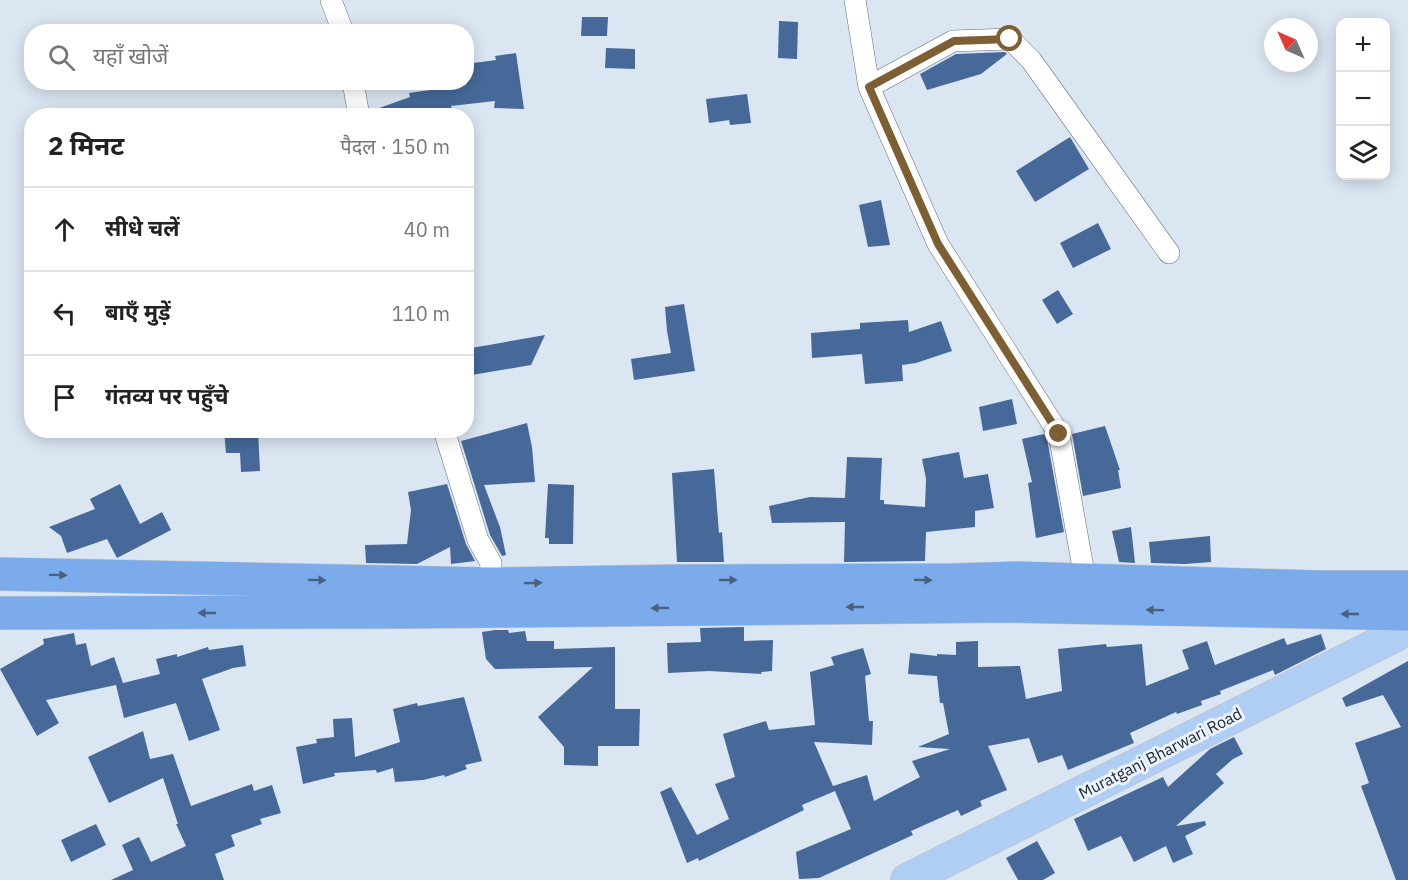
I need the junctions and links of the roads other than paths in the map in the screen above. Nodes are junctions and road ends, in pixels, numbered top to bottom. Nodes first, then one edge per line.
1 (330, 0) edge
2 (855, 0) edge
3 (340, 24) edge
4 (869, 87) junction
5 (354, 90) edge
6 (358, 108) edge
7 (1169, 253) dead end
8 (446, 438) edge
9 (0, 574) edge
10 (1088, 594) junction
11 (1408, 596) edge
12 (489, 597) junction
13 (0, 613) edge
14 (1408, 620) edge
15 (908, 880) edge

1 - 3 street
2 - 4 street
4 - 7 street
4 - 10 street
5 - 6 street
8 - 12 street
9 -> 12 highway
10 - 11 highway
10 - 12 highway
12 -> 13 highway
14 - 15 main road, Muratganj Bharwari Road

